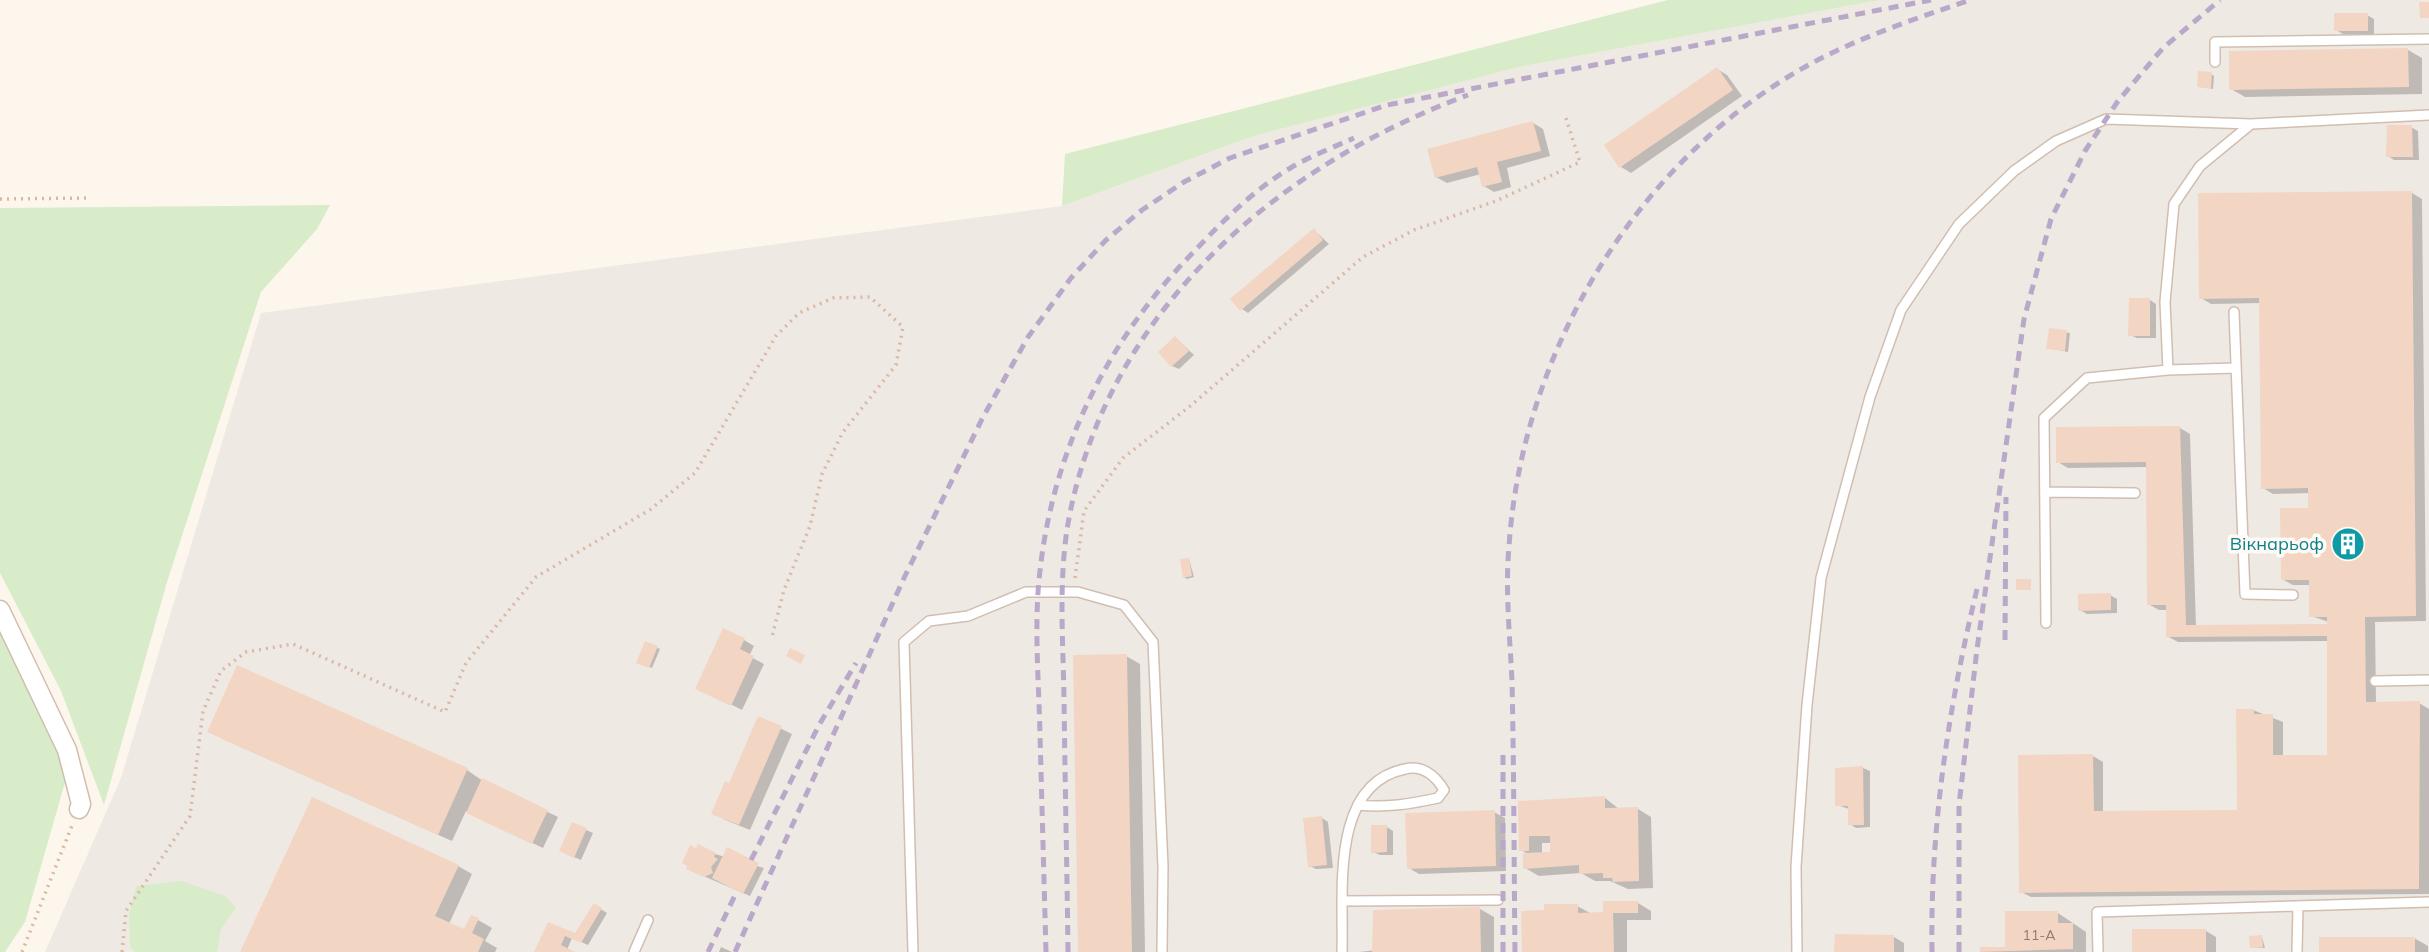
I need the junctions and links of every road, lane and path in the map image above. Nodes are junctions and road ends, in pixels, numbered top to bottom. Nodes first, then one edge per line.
1 (2429, 40) edge
2 (2214, 62) dead end
3 (1565, 115) dead end
4 (2429, 115) edge
5 (2251, 124) junction
6 (89, 198) dead end
7 (0, 200) edge
8 (2234, 313) dead end
9 (2235, 368) junction
10 (2168, 370) junction
11 (2045, 492) junction
12 (2135, 493) dead end
13 (1073, 592) junction
14 (2293, 595) dead end
15 (0, 610) edge
16 (2046, 623) dead end
17 (772, 637) dead end
18 (2429, 680) edge
19 (2375, 681) dead end
20 (1358, 805) junction
21 (79, 808) joint
22 (1498, 900) dead end
23 (1343, 901) junction
24 (2429, 902) edge
25 (2298, 906) junction
26 (648, 920) dead end
27 (22, 952) edge
28 (122, 952) edge
29 (634, 952) edge
30 (914, 952) edge
31 (1162, 952) edge
32 (1342, 952) edge
33 (1797, 952) edge
34 (2098, 952) edge
35 (2297, 952) edge

1 - 2 lane
3 - 13 path
4 - 5 lane
5 - 10 lane
5 - 33 lane
6 - 7 path
8 - 9 lane
9 - 10 lane
9 - 14 lane
10 - 11 lane
11 - 12 lane
11 - 16 lane
13 - 30 lane
13 - 31 lane
15 - 21 street
17 - 28 path
18 - 19 lane
20 - 20 lane
20 - 23 lane
21 - 27 path
22 - 23 lane
23 - 32 lane
24 - 25 lane
25 - 34 lane
25 - 35 lane
26 - 29 lane

